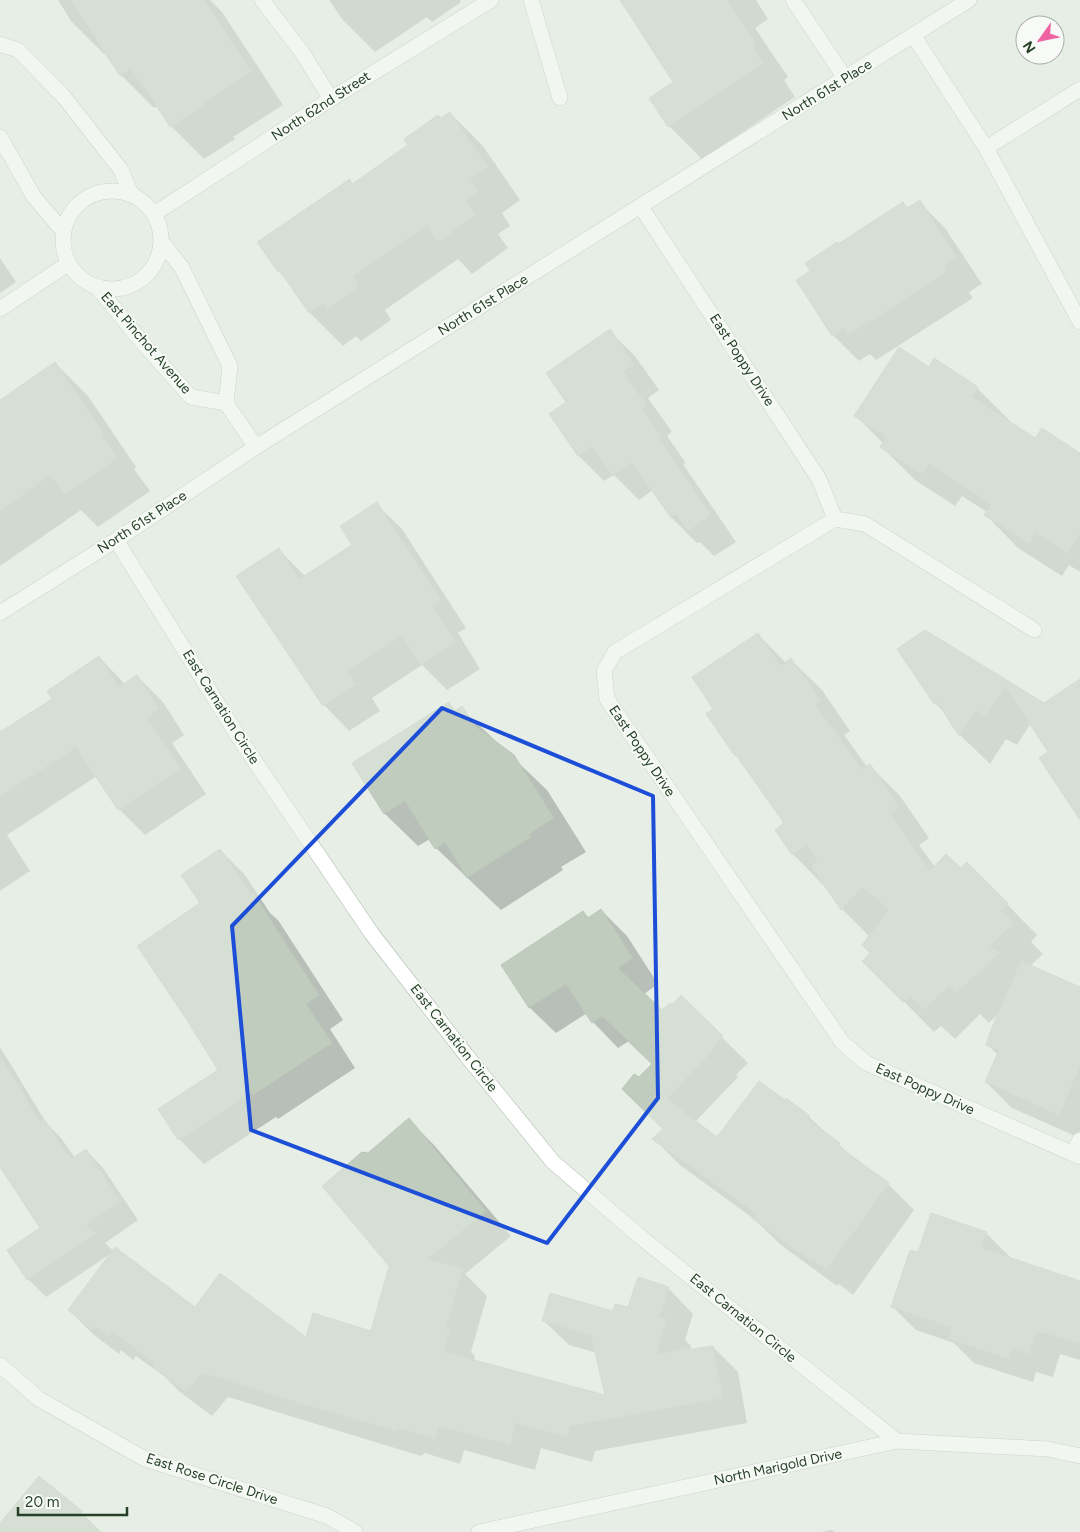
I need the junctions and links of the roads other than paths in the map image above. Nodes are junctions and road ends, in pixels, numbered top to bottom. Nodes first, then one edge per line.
1 (262, 0) edge
2 (491, 0) edge
3 (531, 0) edge
4 (793, 0) edge
5 (969, 0) edge
6 (913, 35) junction
7 (0, 44) edge
8 (845, 78) junction
9 (1080, 88) edge
10 (560, 98) dead end
11 (331, 99) junction
12 (0, 137) edge
13 (986, 148) junction
14 (131, 194) junction
15 (640, 207) junction
16 (154, 214) junction
17 (63, 231) junction
18 (162, 242) junction
19 (69, 263) junction
20 (97, 287) junction
21 (0, 309) edge
22 (1080, 322) edge
23 (226, 403) junction
24 (256, 447) junction
25 (835, 519) junction
26 (116, 540) junction
27 (0, 613) edge
28 (1034, 630) dead end
29 (1078, 1150) edge
30 (0, 1366) edge
31 (897, 1442) junction
32 (1080, 1456) edge
33 (355, 1532) edge
34 (479, 1532) edge

1 - 11 street
2 - 11 street, North 62nd Street
3 - 10 street
4 - 8 street
5 - 6 street, North 61st Place
6 - 8 street, North 61st Place
6 - 13 street
7 - 14 street
8 - 15 street, North 61st Place
9 - 13 street
11 - 16 street, North 62nd Street
12 - 17 street
13 - 22 street
14 - 16 street
14 - 17 street
15 - 24 street, North 61st Place
15 - 25 street, East Poppy Drive
16 - 18 street
17 - 19 street
18 - 20 street
18 - 23 street
19 - 20 street
19 - 21 street
20 - 23 street, East Pinchot Avenue
23 - 24 street
24 - 26 street, North 61st Place
25 - 28 street
25 - 29 street, East Poppy Drive
26 - 27 street, North 61st Place
26 - 31 street, East Carnation Circle
30 - 33 street, East Rose Circle Drive
31 - 32 street, North Marigold Drive
31 - 34 street, North Marigold Drive

